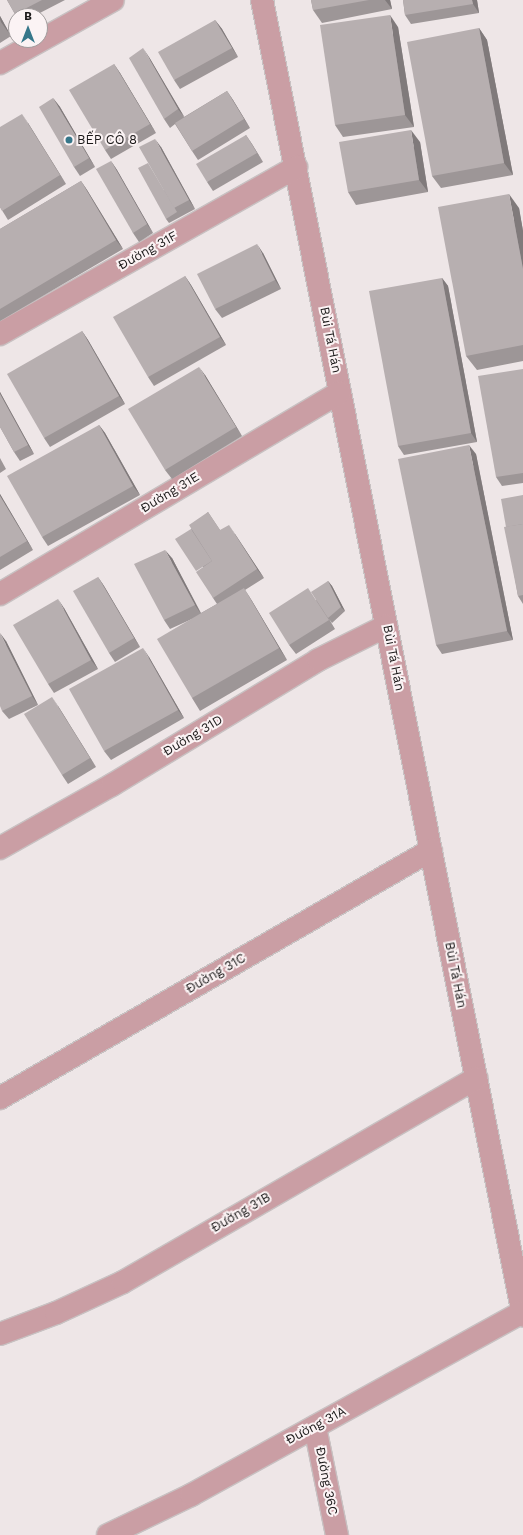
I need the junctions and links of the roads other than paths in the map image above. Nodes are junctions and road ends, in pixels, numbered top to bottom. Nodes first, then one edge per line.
1 (113, 0) edge
2 (262, 0) edge
3 (0, 62) edge
4 (296, 167) junction
5 (0, 334) edge
6 (340, 392) junction
7 (0, 594) edge
8 (386, 626) junction
9 (0, 848) edge
10 (431, 850) junction
11 (476, 1078) junction
12 (0, 1098) edge
13 (523, 1314) edge
14 (0, 1334) edge
15 (315, 1427) junction
16 (108, 1535) edge
17 (336, 1535) edge

1 - 3 street
2 - 4 street, Bùi Tá Hán
4 - 5 street, Đường 31F
4 - 6 street, Bùi Tá Hán
6 - 7 street, Đường 31E
6 - 8 street, Bùi Tá Hán
8 - 9 street, Đường 31D
8 - 10 street, Bùi Tá Hán
10 - 11 street, Bùi Tá Hán
10 - 12 street, Đường 31C
11 - 13 street, Bùi Tá Hán
11 - 14 street, Đường 31B
13 - 15 street, Đường 31A
15 - 16 street, Đường 31A
15 - 17 street, Đường 36C

